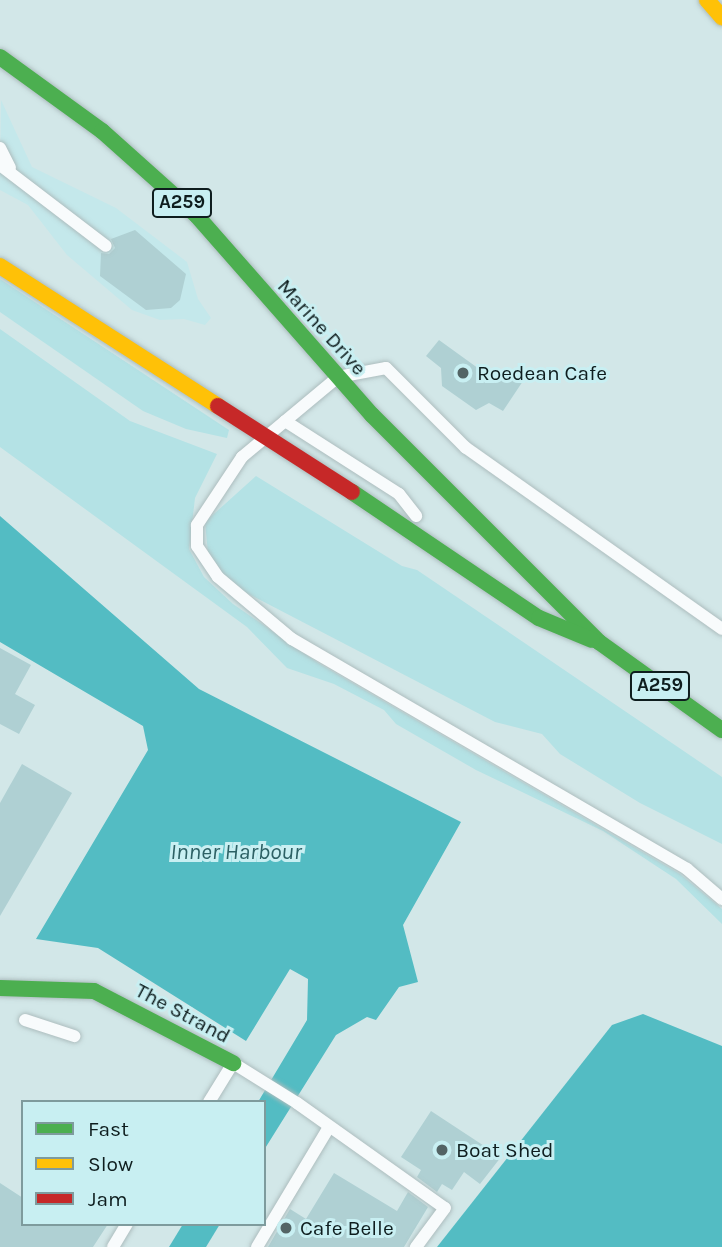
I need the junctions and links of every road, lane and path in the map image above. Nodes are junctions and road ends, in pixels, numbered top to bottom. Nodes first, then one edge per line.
1 (707, 0) edge
2 (722, 17) edge
3 (0, 57) edge
4 (0, 148) edge
5 (5, 167) edge
6 (106, 246) dead end
7 (0, 266) edge
8 (338, 377) junction
9 (285, 421) junction
10 (267, 436) junction
11 (442, 550) junction
12 (722, 629) edge
13 (599, 642) junction
14 (722, 730) edge
15 (722, 899) edge
16 (0, 989) edge
17 (26, 1020) dead end
18 (74, 1036) dead end
19 (233, 1063) junction
20 (210, 1100) edge
21 (328, 1129) junction
22 (126, 1226) edge
23 (113, 1247) edge
24 (257, 1247) edge
25 (416, 1247) edge

1 - 2 main road
3 - 8 main road, Marine Drive / A259
4 - 5 lane
5 - 6 lane
7 - 10 main road, Marine Drive / A259
8 - 9 lane
8 - 12 lane
8 - 13 main road, Marine Drive / A259
9 - 10 lane
9 - 11 lane
10 - 11 main road, Marine Drive / A259
10 - 15 lane
11 - 13 main road, Marine Drive / A259
13 - 14 main road, Marine Drive / A259
16 - 19 main road, The Strand
17 - 18 lane
19 - 20 lane
19 - 21 lane, The Strand
21 - 24 lane
21 - 25 lane, The Strand
22 - 23 lane

